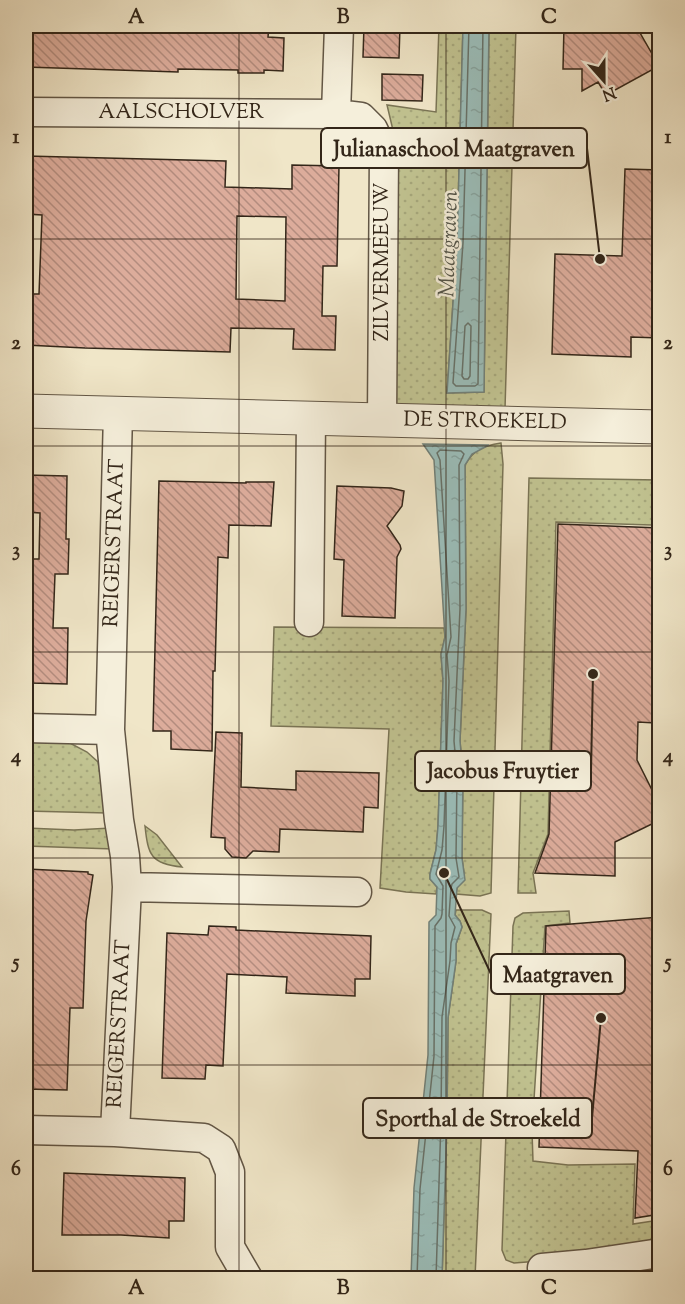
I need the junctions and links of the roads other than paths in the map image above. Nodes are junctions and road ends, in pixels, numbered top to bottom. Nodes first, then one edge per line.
1 (339, 26) edge
2 (26, 112) edge
3 (336, 114) junction
4 (26, 411) edge
5 (118, 413) junction
6 (311, 418) junction
7 (382, 420) junction
8 (660, 427) edge
9 (309, 622) dead end
10 (26, 728) edge
11 (110, 730) junction
12 (128, 887) junction
13 (357, 892) dead end
14 (26, 1130) edge
15 (115, 1132) junction
16 (660, 1253) edge
17 (542, 1268) dead end
18 (248, 1278) edge

1 - 3 street
2 - 3 street, AALSCHOLVER
3 - 7 street, ZILVERMEEUW
4 - 5 street, DE STROEKELD
5 - 6 street, DE STROEKELD
5 - 11 street, REIGERSTRAAT
6 - 7 street, DE STROEKELD
6 - 9 street
7 - 8 street, DE STROEKELD
10 - 11 street
11 - 12 street, REIGERSTRAAT
12 - 13 street
12 - 15 street, REIGERSTRAAT
14 - 15 street
15 - 18 street, REIGERSTRAAT
16 - 17 street

